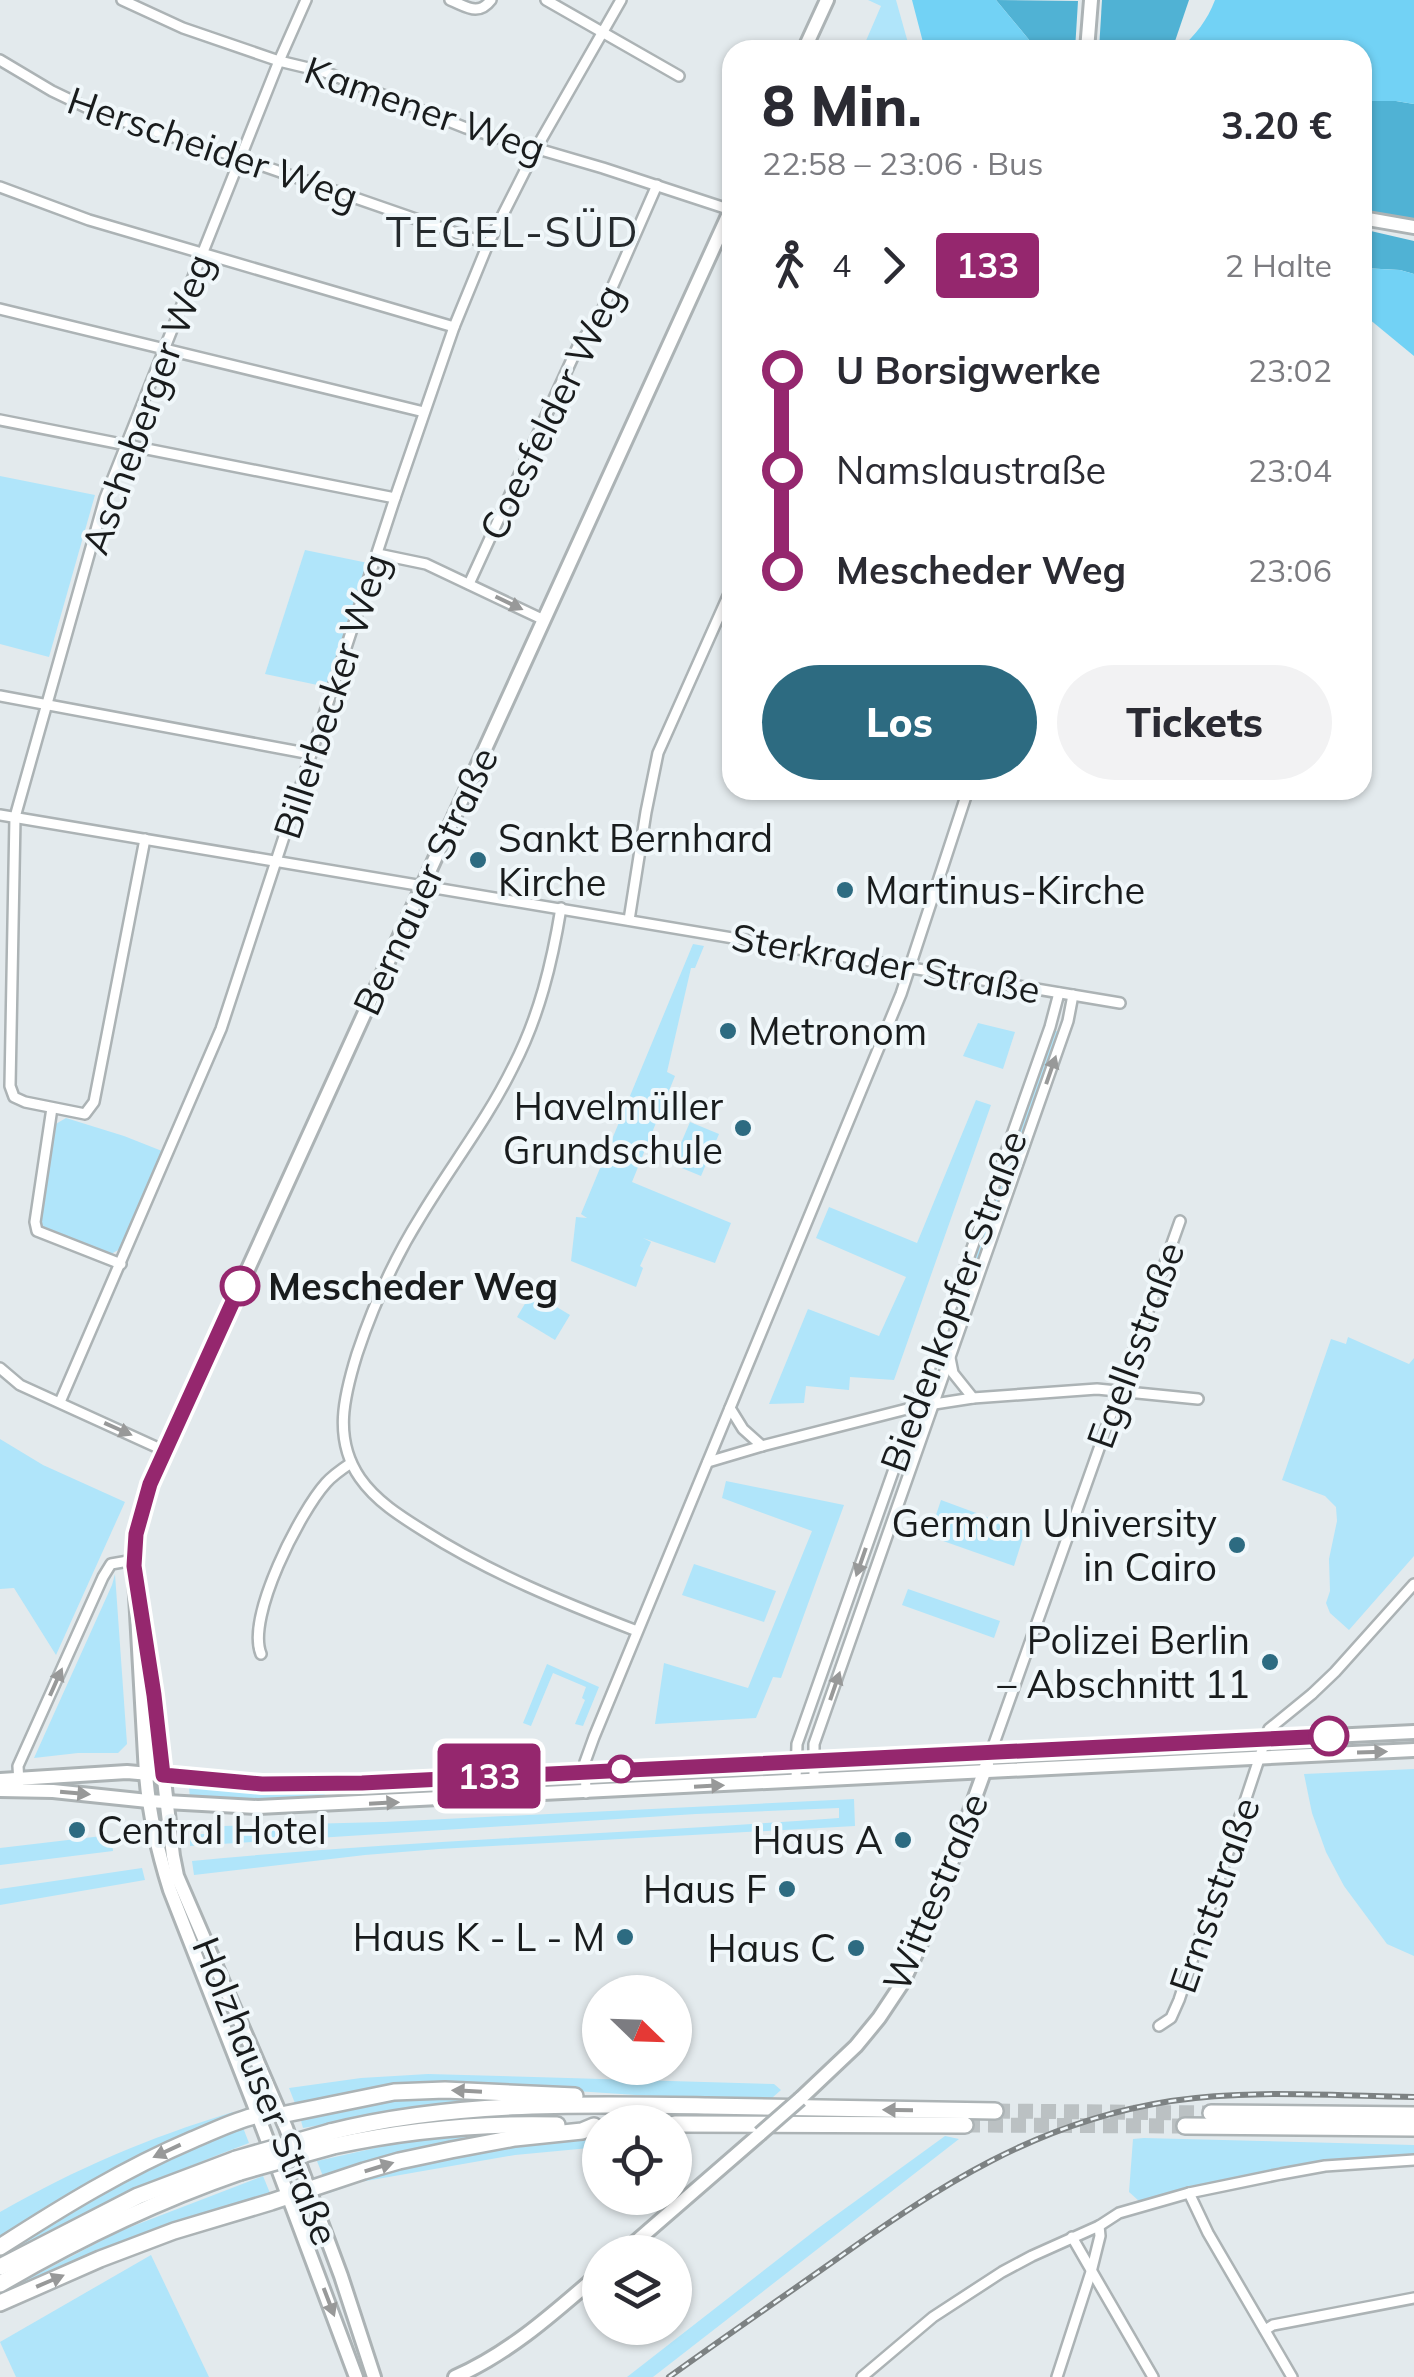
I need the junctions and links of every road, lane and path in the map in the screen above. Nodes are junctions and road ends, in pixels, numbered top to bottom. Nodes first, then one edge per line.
1 (122, 0) edge
2 (306, 0) edge
3 (450, 0) edge
4 (490, 0) edge
5 (546, 0) edge
6 (622, 0) edge
7 (827, 0) edge
8 (1090, 0) edge
9 (602, 32) junction
10 (809, 40) edge
11 (1088, 40) edge
12 (0, 60) edge
13 (279, 60) junction
14 (678, 76) dead end
15 (537, 148) junction
16 (240, 158) junction
17 (657, 185) junction
18 (0, 187) edge
19 (722, 205) edge
20 (1372, 220) edge
21 (1414, 227) edge
22 (722, 230) edge
23 (488, 244) junction
24 (203, 254) junction
25 (0, 310) edge
26 (454, 327) junction
27 (164, 348) junction
28 (424, 412) junction
29 (0, 420) edge
30 (126, 445) junction
31 (395, 498) junction
32 (378, 554) junction
33 (469, 584) junction
34 (722, 609) edge
35 (544, 620) junction
36 (0, 696) edge
37 (48, 704) junction
38 (310, 754) junction
39 (965, 800) edge
40 (0, 814) edge
41 (15, 817) junction
42 (145, 839) junction
43 (276, 860) junction
44 (423, 885) junction
45 (562, 908) junction
46 (629, 920) junction
47 (908, 967) junction
48 (1059, 993) junction
49 (1073, 996) junction
50 (1120, 1002) dead end
51 (52, 1108) junction
52 (1180, 1222) dead end
53 (121, 1264) junction
54 (934, 1352) junction
55 (950, 1358) junction
56 (0, 1368) edge
57 (1120, 1390) junction
58 (973, 1398) junction
59 (1198, 1399) dead end
60 (60, 1402) junction
61 (934, 1405) junction
62 (915, 1407) junction
63 (730, 1408) junction
64 (762, 1446) junction
65 (165, 1450) junction
66 (708, 1462) junction
67 (351, 1464) junction
68 (134, 1563) junction
69 (1414, 1584) edge
70 (637, 1631) junction
71 (261, 1654) dead end
72 (1414, 1732) edge
73 (1266, 1738) junction
74 (1414, 1750) edge
75 (992, 1752) junction
76 (1260, 1757) junction
77 (813, 1760) junction
78 (797, 1761) junction
79 (584, 1770) junction
80 (985, 1770) junction
81 (146, 1774) junction
82 (163, 1775) junction
83 (0, 1780) edge
84 (814, 1780) junction
85 (796, 1781) junction
86 (19, 1785) junction
87 (0, 1790) edge
88 (586, 1793) junction
89 (148, 1801) junction
90 (167, 1802) junction
91 (1159, 2026) dead end
92 (597, 2104) junction
93 (995, 2111) tunnel mouth
94 (1211, 2113) tunnel mouth
95 (258, 2114) junction
96 (281, 2115) junction
97 (1414, 2115) edge
98 (692, 2124) edge
99 (965, 2125) tunnel mouth
100 (582, 2126) edge
101 (1185, 2126) tunnel mouth
102 (1414, 2128) edge
103 (582, 2131) edge
104 (331, 2139) junction
105 (1414, 2160) edge
106 (238, 2166) junction
107 (309, 2189) junction
108 (1189, 2193) junction
109 (289, 2196) junction
110 (1099, 2226) junction
111 (644, 2235) edge
112 (1072, 2237) junction
113 (0, 2247) edge
114 (0, 2267) edge
115 (1091, 2272) junction
116 (0, 2284) edge
117 (582, 2289) edge
118 (1414, 2298) edge
119 (0, 2303) edge
120 (1264, 2330) junction
121 (356, 2377) edge
122 (374, 2377) edge
123 (455, 2377) edge
124 (862, 2377) edge
125 (1057, 2377) edge
126 (1153, 2377) edge
127 (1292, 2377) edge

1 - 13 street, Kamener Weg
2 - 13 street, Ascheberger Weg
3 - 4 street
5 - 9 street
6 - 9 street, Billerbecker Weg
7 - 10 main road
8 - 11 main road
9 - 14 street
9 - 15 street, Billerbecker Weg
12 - 16 street, Herscheider Weg
13 - 15 street, Kamener Weg
13 - 16 street, Ascheberger Weg
15 - 17 street, Kamener Weg
15 - 23 street, Billerbecker Weg
16 - 23 street, Herscheider Weg
16 - 24 street, Ascheberger Weg
17 - 19 street, Kamener Weg
17 - 33 street, Coesfelder Weg
18 - 24 street
20 - 21 main road
22 - 35 main road, Bernauer Straße
23 - 26 street, Billerbecker Weg
24 - 26 street
24 - 27 street, Ascheberger Weg
25 - 27 street
26 - 28 street, Billerbecker Weg
27 - 28 street
27 - 30 street, Ascheberger Weg
28 - 31 street, Billerbecker Weg
29 - 30 street
30 - 31 street
30 - 37 street, Ascheberger Weg
31 - 32 street, Billerbecker Weg
32 - 33 street
32 - 38 street, Billerbecker Weg
33 -> 35 street
34 - 46 street
35 - 44 main road, Bernauer Straße
36 - 37 street
37 - 38 street
37 - 41 street, Ascheberger Weg
38 - 43 street, Billerbecker Weg
39 - 47 street
40 - 41 street, Sterkrader Straße
41 - 42 street, Sterkrader Straße
41 - 51 street, Ascheberger Weg
42 - 43 street, Sterkrader Straße
42 - 51 street
43 - 44 street, Sterkrader Straße
43 - 53 street, Billerbecker Weg
44 - 45 street, Sterkrader Straße
44 - 65 main road, Bernauer Straße
45 - 46 street, Sterkrader Straße
45 - 67 street
46 - 47 street, Sterkrader Straße
47 - 48 street, Sterkrader Straße
47 - 63 street
48 - 49 street, Sterkrader Straße
48 - 54 street, Biedenkopfer Straße
49 - 50 street, Sterkrader Straße
55 -> 49 street, Biedenkopfer Straße
51 - 53 street
52 - 57 street, Egellsstraße
53 - 60 street, Billerbecker Weg
54 - 55 street
54 - 62 street, Biedenkopfer Straße
55 - 58 street
55 - 61 street, Biedenkopfer Straße
56 - 60 street
57 - 58 street
57 - 59 street
57 - 75 street, Egellsstraße
58 - 61 street
60 -> 65 street
61 - 62 street
77 -> 61 street, Biedenkopfer Straße
62 - 64 street
62 -> 78 street, Biedenkopfer Straße
63 - 64 street
63 - 66 street
64 - 66 street
65 - 68 main road, Bernauer Straße
66 - 70 street
67 - 70 street
67 - 71 street
68 - 81 main road, Bernauer Straße
68 - 82 main road, Bernauer Straße
86 -> 68 street
69 - 73 street
70 - 79 street
72 - 73 main road
73 - 75 main road
73 - 76 street, Ernststraße
76 -> 74 main road
75 - 77 main road
75 - 80 main road, Wittestraße
76 - 80 main road
76 - 91 street, Ernststraße
77 - 78 main road
77 - 84 street, Biedenkopfer Straße
78 - 79 main road
78 - 85 street, Biedenkopfer Straße
79 - 82 main road
79 - 88 street
80 - 84 main road
80 - 111 main road, Wittestraße, bridge
81 - 82 main road
81 - 86 main road
81 - 89 main road, Holzhauser Straße
82 - 90 main road, Holzhauser Straße
83 - 86 main road
84 - 85 main road
88 -> 85 main road
86 - 87 main road
86 -> 89 main road
90 -> 88 main road
89 - 90 main road
89 - 95 main road, Holzhauser Straße
90 - 96 main road, Holzhauser Straße
93 -> 92 highway
92 -> 96 highway
92 - 104 highway
94 - 97 highway
95 - 96 main road
95 - 109 main road, Holzhauser Straße
95 -> 113 highway
96 - 107 main road, Holzhauser Straße
98 - 99 highway
100 - 104 highway
101 - 102 highway
107 -> 103 highway
104 - 106 highway, bridge
105 - 108 street
106 - 114 highway
106 - 116 highway
107 - 109 highway
107 - 122 main road, Holzhauser Straße
108 - 110 street
108 - 120 street
119 -> 109 highway
109 -> 121 main road, Holzhauser Straße
110 - 112 street
110 - 115 street
112 - 115 street
112 - 124 street
115 - 125 street
115 - 126 street
117 - 123 main road
118 - 120 street
120 - 127 street

